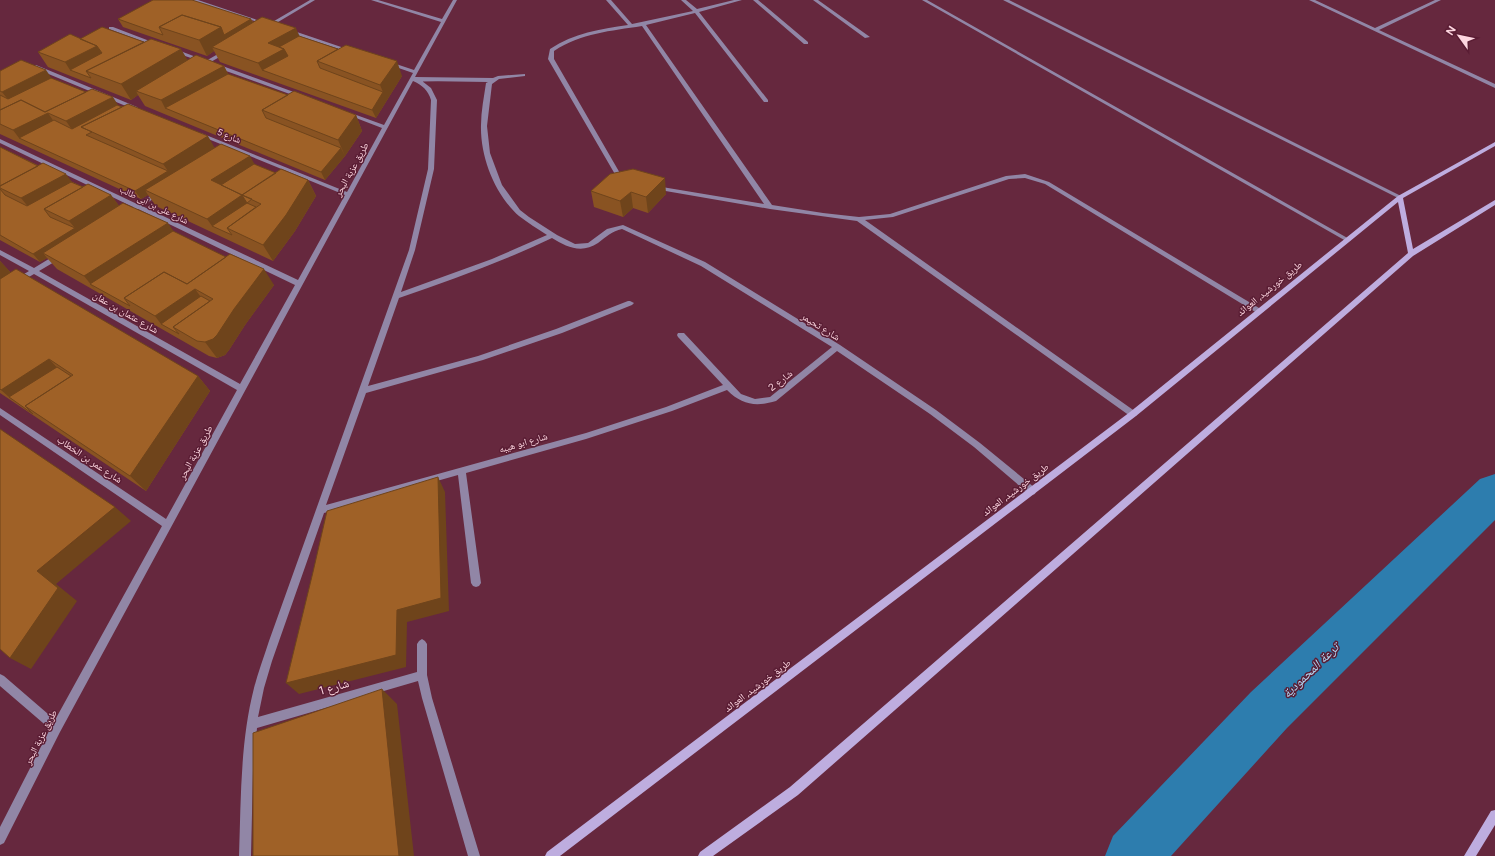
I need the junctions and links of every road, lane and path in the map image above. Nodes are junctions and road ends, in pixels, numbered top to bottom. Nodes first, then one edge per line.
1 (193, 0) edge
2 (313, 0) edge
3 (374, 0) edge
4 (455, 0) edge
5 (608, 0) edge
6 (683, 0) edge
7 (740, 0) edge
8 (754, 0) edge
9 (815, 0) edge
10 (924, 0) edge
11 (1005, 0) edge
12 (1311, 0) edge
13 (1439, 0) edge
14 (696, 11) junction
15 (444, 21) junction
16 (117, 24) edge
17 (643, 24) junction
18 (271, 25) junction
19 (631, 26) junction
20 (278, 27) edge
21 (110, 28) junction
22 (264, 29) edge
23 (285, 30) edge
24 (1375, 30) junction
25 (104, 31) edge
26 (867, 37) dead end
27 (806, 43) dead end
28 (162, 47) edge
29 (232, 48) edge
30 (170, 49) edge
31 (358, 53) edge
32 (207, 63) junction
33 (387, 63) edge
34 (42, 64) edge
35 (200, 67) edge
36 (414, 75) junction
37 (523, 75) dead end
38 (493, 80) junction
39 (1495, 86) edge
40 (304, 98) edge
41 (766, 101) dead end
42 (140, 103) edge
43 (133, 107) junction
44 (140, 110) edge
45 (341, 112) edge
46 (386, 128) junction
47 (190, 130) edge
48 (0, 141) edge
49 (1495, 144) edge
50 (233, 148) junction
51 (227, 152) edge
52 (630, 182) edge
53 (652, 187) edge
54 (163, 191) edge
55 (349, 195) junction
56 (1400, 197) junction
57 (1495, 202) edge
58 (138, 207) junction
59 (770, 207) junction
60 (131, 211) edge
61 (859, 219) junction
62 (552, 235) junction
63 (1348, 240) junction
64 (66, 251) edge
65 (0, 252) edge
66 (1411, 254) junction
67 (34, 271) junction
68 (300, 284) junction
69 (0, 292) edge
70 (396, 296) junction
71 (630, 303) dead end
72 (1260, 311) junction
73 (681, 335) dead end
74 (837, 348) junction
75 (729, 386) junction
76 (242, 389) junction
77 (362, 391) junction
78 (0, 411) edge
79 (1133, 414) junction
80 (462, 471) junction
81 (1032, 491) junction
82 (320, 510) junction
83 (167, 525) junction
84 (476, 583) dead end
85 (422, 644) dead end
86 (422, 675) junction
87 (0, 679) edge
88 (252, 724) junction
89 (56, 728) junction
90 (1495, 815) edge
91 (0, 839) edge
92 (245, 856) edge
93 (474, 856) edge
94 (551, 856) edge
95 (704, 856) edge
96 (1470, 856) edge

1 - 18 street
2 - 18 street
3 - 15 street
4 - 15 street, طريق عزبة البحر
5 - 19 street
6 - 14 street
7 - 14 street
8 - 27 street
9 - 26 street
10 - 63 street
11 - 56 street
12 - 24 street
13 - 24 street
14 - 17 street
14 - 41 street
15 - 36 street, طريق عزبة البحر
16 - 21 street
17 - 19 street
17 - 59 street
18 - 20 street
18 - 22 street
19 - 52 street
21 - 25 street
21 - 28 street
23 - 31 street
24 - 39 street
29 - 32 street
30 - 32 street
32 - 35 street
32 - 40 street
33 - 36 street
34 - 43 street
36 - 38 street
36 - 46 street, طريق عزبة البحر
36 - 70 street
37 - 38 street
38 - 62 street
42 - 43 street
43 - 44 street
45 - 46 street
46 - 55 street, طريق عزبة البحر
47 - 50 street, شارع 5
48 - 58 street, شارع على بن ابى طالب
49 - 56 main road, طريق خورشيد, العوائد
50 - 51 street
50 - 55 street, شارع 5
53 - 59 street
54 - 58 street
55 - 68 street, طريق عزبة البحر
56 - 63 main road, طريق خورشيد, العوائد
56 - 66 main road
57 - 66 main road
58 - 60 street
58 - 68 street, شارع على بن ابى طالب
59 - 61 street
61 - 72 street
61 - 79 street
62 - 70 street
62 - 74 street, شارع تحيمر
63 - 72 main road, طريق خورشيد, العوائد
64 - 67 street
65 - 67 street, شارع عثمان بن عفان
66 - 95 main road
67 - 69 street
67 - 76 street, شارع عثمان بن عفان
68 - 76 street, طريق عزبة البحر
70 - 77 street
71 - 77 street
72 - 79 main road, طريق خورشيد, العوائد
73 - 75 street, شارع 2
74 - 75 street, شارع 2
74 - 81 street, شارع تحيمر
75 - 80 street, شارع ابو هيبه
76 - 83 street, طريق عزبة البحر
77 - 82 street
78 - 83 street, شارع عمر بن الخطاب
79 - 81 main road, طريق خورشيد, العوائد
80 - 82 street, شارع ابو هيبه
80 - 84 street
81 - 94 main road, طريق خورشيد, العوائد
82 - 88 street
83 - 89 street, طريق عزبة البحر
85 - 86 street
86 - 88 street, شارع 1
86 - 93 street
87 - 89 street
88 - 92 street
89 - 91 street, طريق عزبة البحر
90 - 96 main road

